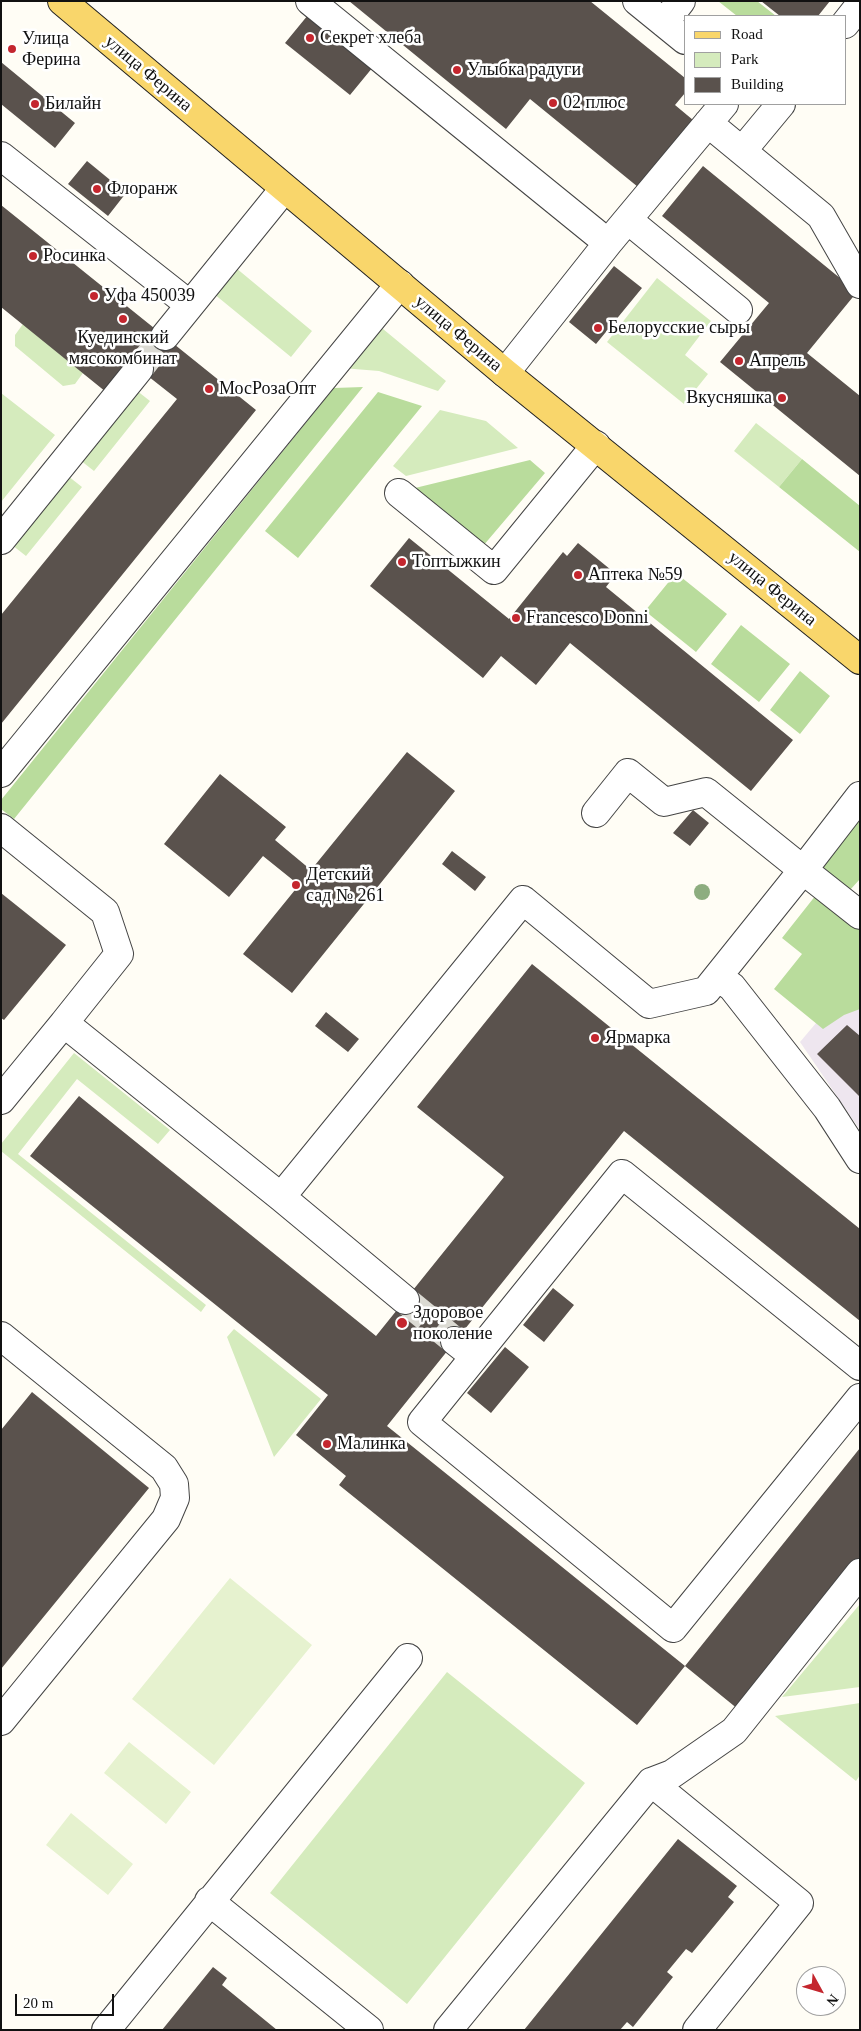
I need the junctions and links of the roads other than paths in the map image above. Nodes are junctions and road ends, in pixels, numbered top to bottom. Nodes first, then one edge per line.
1 (62, 1) edge
2 (310, 1) edge
3 (637, 1) edge
4 (681, 1) edge
5 (860, 6) edge
6 (664, 23) junction
7 (846, 23) edge
8 (684, 39) edge
9 (780, 105) edge
10 (716, 113) edge
11 (742, 151) junction
12 (1, 156) edge
13 (284, 189) junction
14 (628, 220) junction
15 (608, 243) junction
16 (400, 284) junction
17 (860, 284) edge
18 (190, 305) junction
19 (738, 310) dead end
20 (165, 336) tunnel mouth
21 (139, 369) tunnel mouth
22 (504, 373) junction
23 (596, 446) junction
24 (399, 493) dead end
25 (1, 540) edge
26 (860, 660) edge
27 (1, 773) edge
28 (860, 796) edge
29 (596, 813) dead end
30 (1, 828) edge
31 (802, 870) junction
32 (860, 915) edge
33 (718, 977) junction
34 (64, 1023) junction
35 (1, 1100) edge
36 (860, 1159) edge
37 (281, 1197) junction
38 (405, 1300) tunnel mouth
39 (6, 1350) edge
40 (860, 1366) edge
41 (860, 1398) edge
42 (860, 1574) edge
43 (408, 1658) dead end
44 (1, 1721) edge
45 (651, 1782) junction
46 (209, 1901) junction
47 (106, 2030) edge
48 (369, 2030) edge
49 (448, 2030) edge
50 (697, 2030) edge

1 - 13 main road, улица Ферина
2 - 15 lane
3 - 6 lane
4 - 6 lane
5 - 7 lane
6 - 8 lane
9 - 11 lane
10 - 11 lane
10 - 14 lane
11 - 17 lane
12 - 18 lane
13 - 16 main road, улица Ферина
13 - 18 lane
14 - 15 lane
14 - 19 lane
15 - 22 lane
16 - 22 main road, улица Ферина
16 - 27 lane
18 - 20 lane
21 - 25 lane
22 - 23 main road, улица Ферина
23 - 24 lane
23 - 26 main road, улица Ферина
28 - 31 lane
29 - 31 lane
30 - 34 lane
31 - 32 lane
31 - 33 lane
33 - 36 lane
33 - 37 lane
34 - 35 lane
34 - 37 lane
37 - 38 lane
39 - 44 lane
40 - 41 lane
42 - 45 lane
43 - 46 lane
45 - 49 lane
45 - 50 lane
46 - 47 lane
46 - 48 lane

